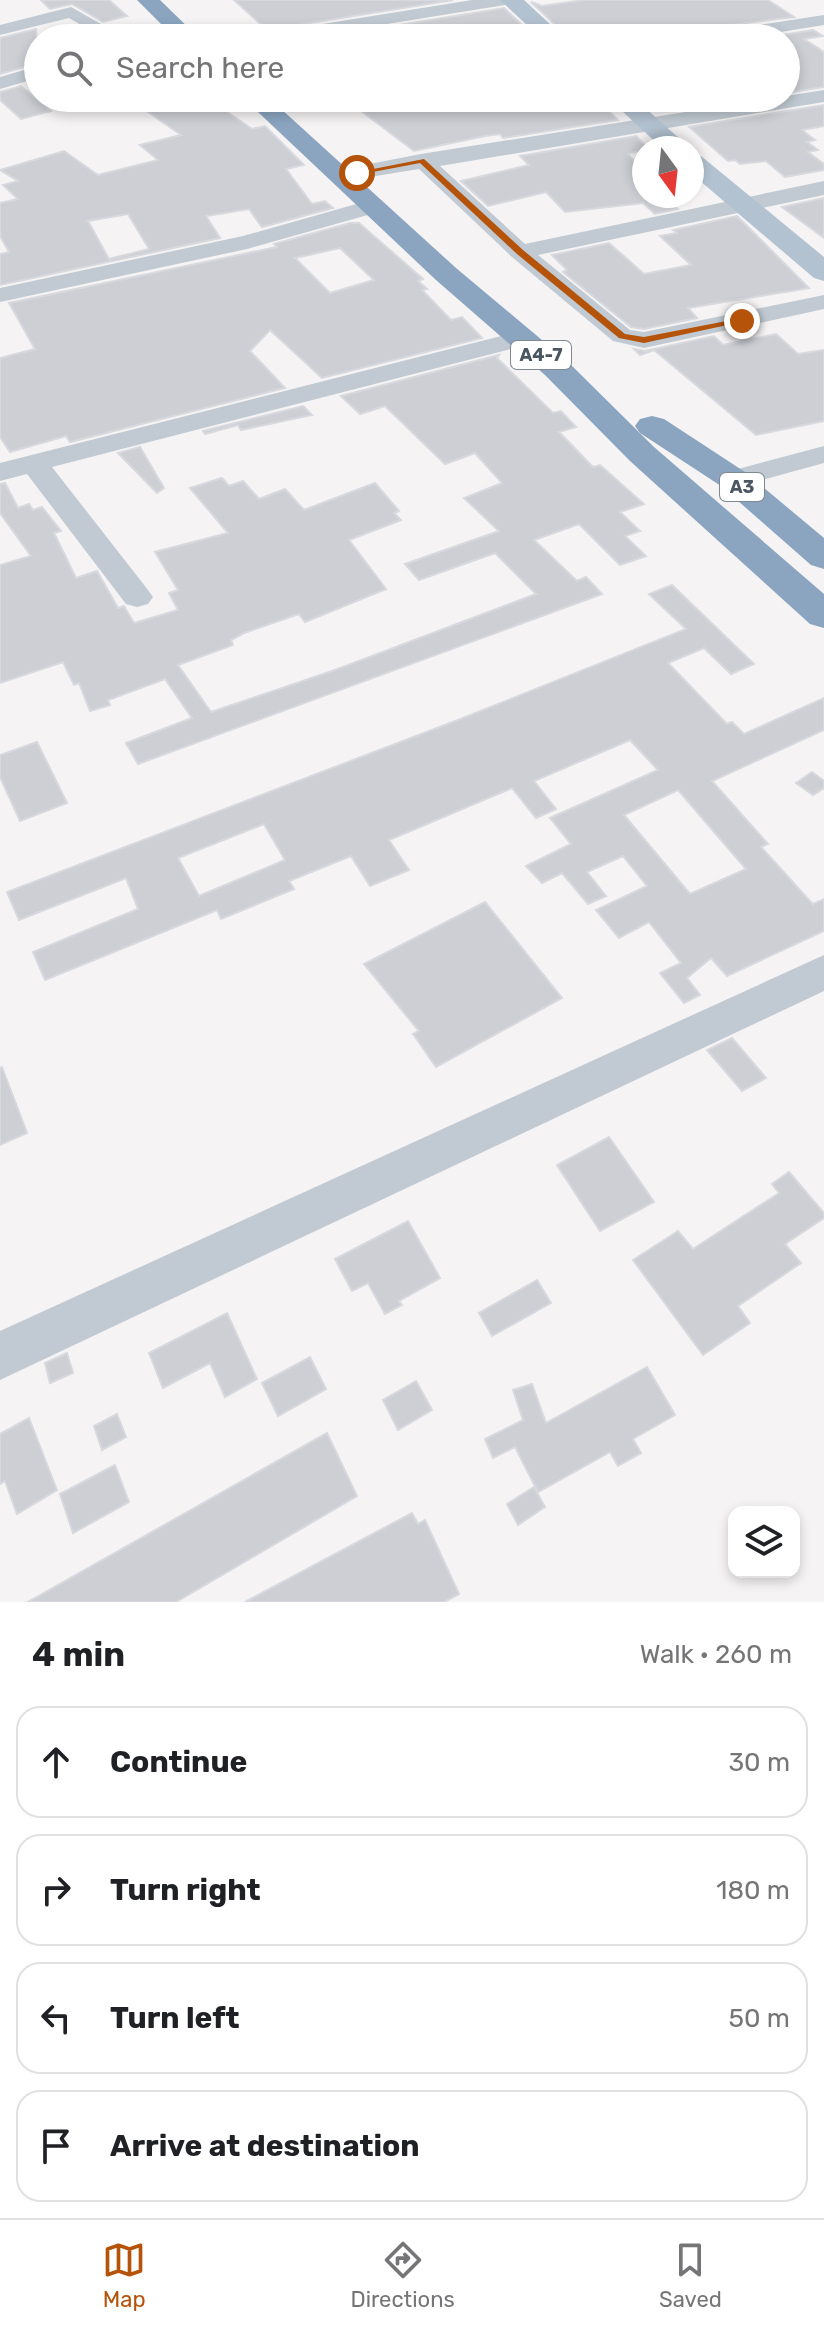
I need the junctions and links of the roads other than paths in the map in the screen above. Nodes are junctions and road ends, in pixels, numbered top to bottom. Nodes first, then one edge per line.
1 (148, 0) edge
2 (166, 0) edge
3 (508, 0) edge
4 (824, 20) edge
5 (92, 24) edge
6 (171, 24) edge
7 (190, 24) edge
8 (355, 24) edge
9 (537, 24) edge
10 (798, 24) edge
11 (0, 30) edge
12 (24, 76) edge
13 (0, 83) edge
14 (824, 96) edge
15 (800, 100) edge
16 (281, 112) edge
17 (283, 112) edge
18 (635, 112) edge
19 (731, 112) edge
20 (650, 126) junction
21 (662, 136) edge
22 (421, 160) junction
23 (704, 171) edge
24 (357, 173) junction
25 (824, 188) edge
26 (742, 203) junction
27 (374, 206) junction
28 (520, 252) junction
29 (824, 272) edge
30 (0, 295) edge
31 (824, 302) edge
32 (521, 339) junction
33 (652, 426) junction
34 (824, 454) edge
35 (36, 463) junction
36 (0, 472) edge
37 (733, 479) junction
38 (824, 557) edge
39 (824, 581) edge
40 (137, 597) dead end
41 (824, 615) edge
42 (824, 972) edge
43 (0, 1356) edge

1 - 6 highway
2 - 7 highway
3 - 8 street
3 - 9 main road
4 - 10 street
5 - 11 street
12 - 13 street
14 - 15 street
16 - 27 highway, A4-7
17 - 24 highway, A4-7
18 - 20 main road
19 - 20 street
20 - 21 main road
20 - 22 street
22 - 24 street
22 - 28 street
23 - 26 main road
24 - 33 highway, A4-7
25 - 26 street
26 - 28 street
26 - 29 main road
27 - 30 street
27 - 32 highway, A4-7
28 - 31 street
32 - 35 street
32 - 41 highway, A4-7
33 - 37 highway, A3
33 - 39 highway, A4-7
34 - 37 street
35 - 36 street
35 - 40 street
37 - 38 highway, A3
42 - 43 street

